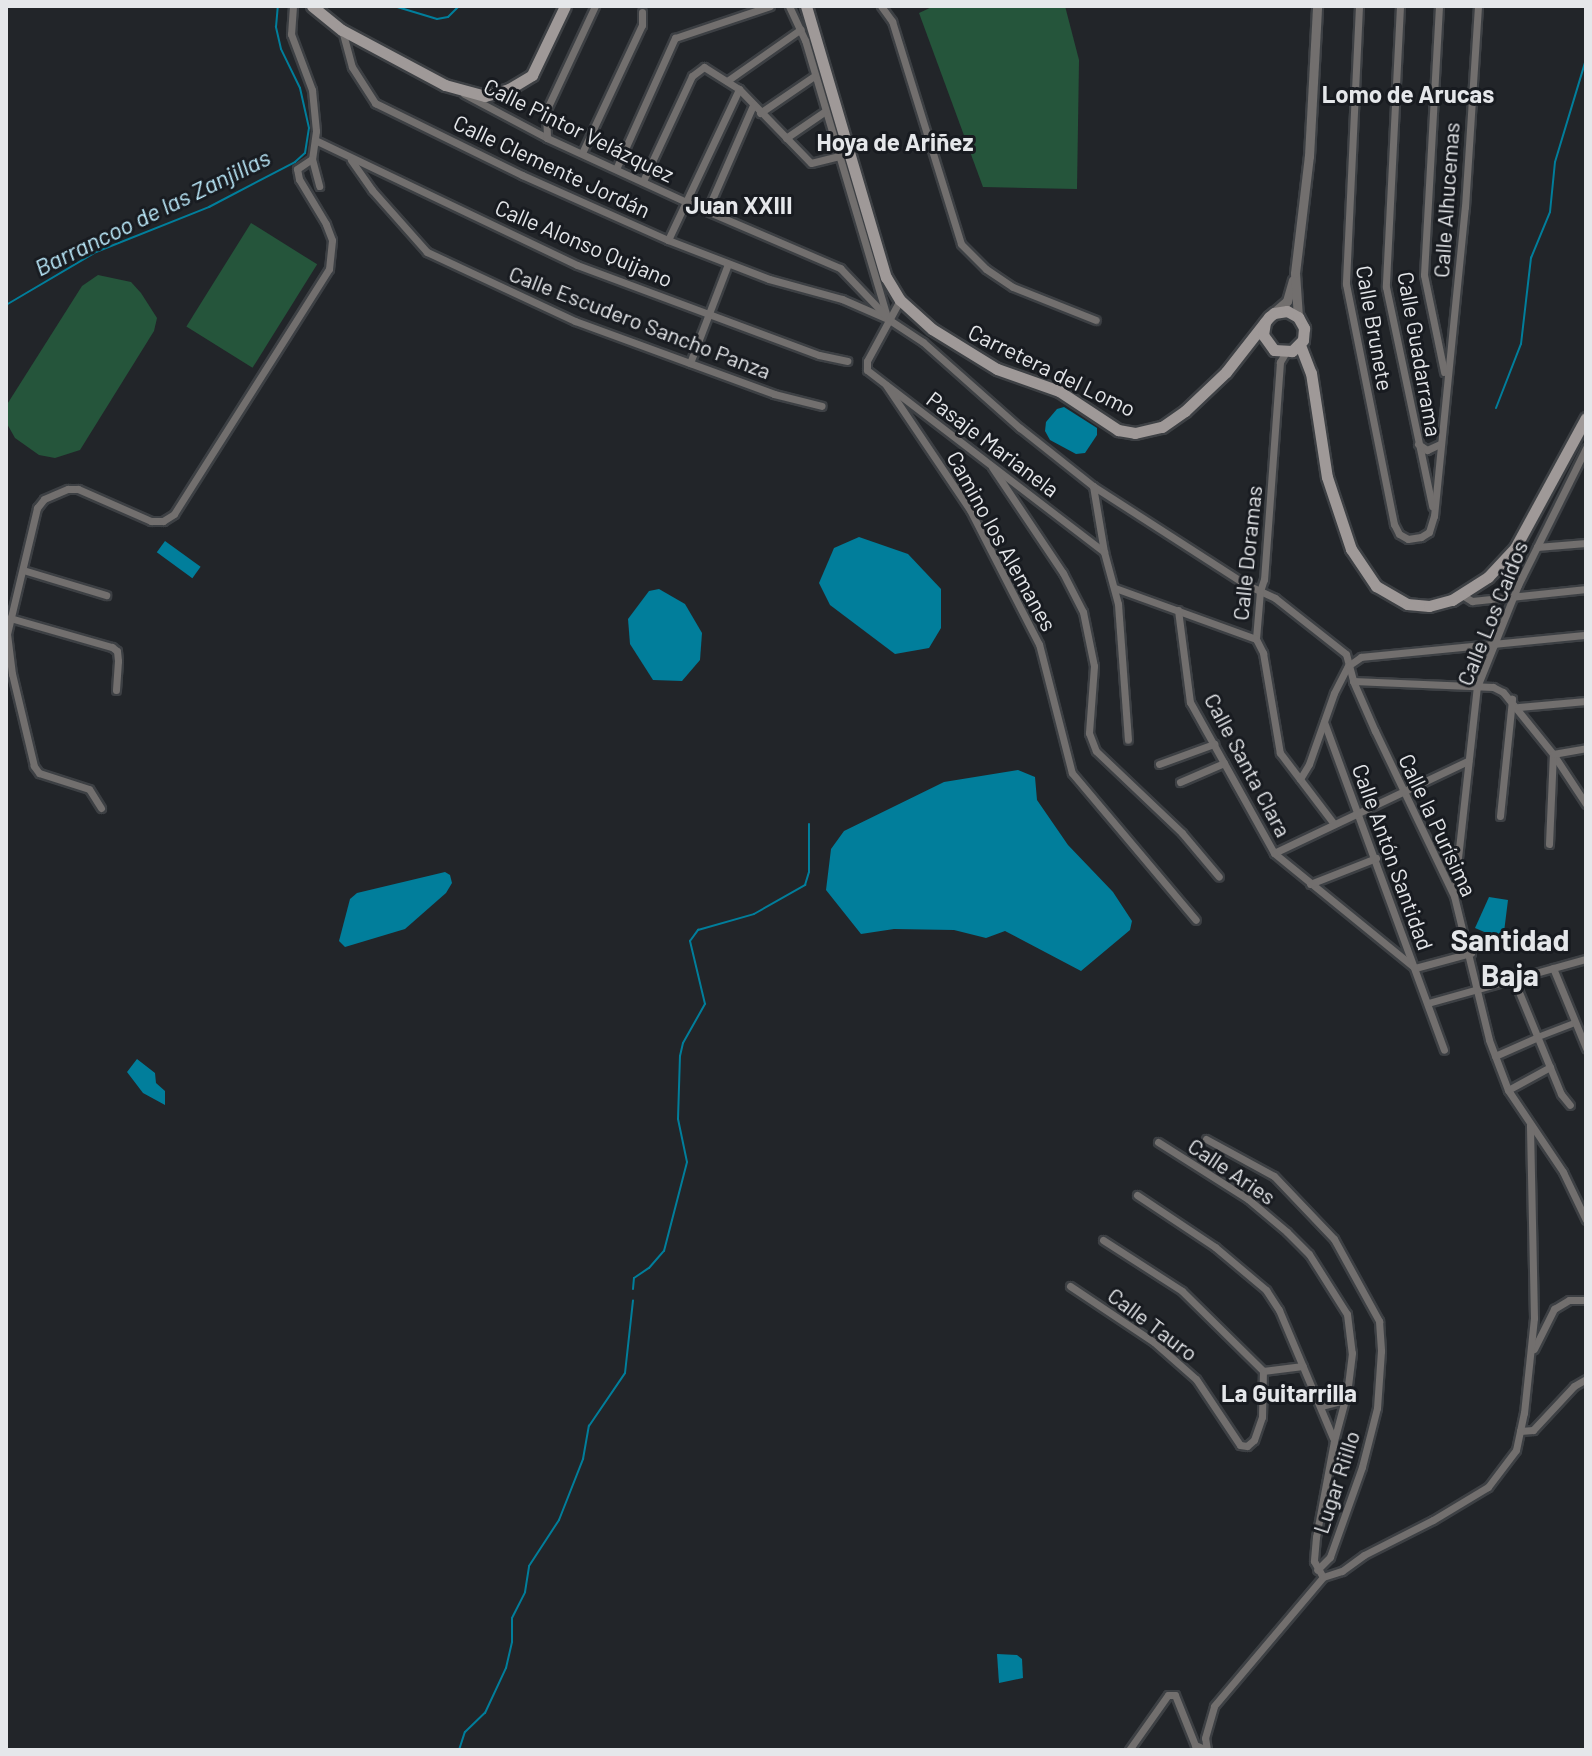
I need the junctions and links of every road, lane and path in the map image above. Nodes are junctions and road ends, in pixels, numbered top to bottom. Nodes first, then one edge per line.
1 (293, 6) edge
2 (312, 6) edge
3 (565, 6) edge
4 (595, 6) edge
5 (770, 6) edge
6 (789, 6) edge
7 (806, 6) edge
8 (881, 6) edge
9 (1317, 6) edge
10 (1359, 6) edge
11 (1400, 6) edge
12 (1439, 6) edge
13 (1478, 6) edge
14 (642, 12) dead end
15 (801, 29) junction
16 (342, 30) junction
17 (814, 76) junction
18 (727, 81) junction
19 (739, 89) junction
20 (458, 91) junction
21 (753, 105) junction
22 (824, 112) junction
23 (760, 113) junction
24 (547, 138) junction
25 (786, 138) junction
26 (315, 140) junction
27 (582, 153) junction
28 (839, 156) junction
29 (350, 158) junction
30 (312, 159) junction
31 (616, 169) junction
32 (643, 181) junction
33 (319, 186) dead end
34 (686, 202) junction
35 (707, 211) junction
36 (668, 240) junction
37 (728, 264) junction
38 (1295, 273) junction
39 (900, 300) junction
40 (710, 313) junction
41 (1298, 317) junction
42 (888, 319) junction
43 (919, 319) junction
44 (1096, 320) dead end
45 (1267, 320) junction
46 (932, 329) junction
47 (910, 333) junction
48 (923, 342) junction
49 (1283, 351) junction
50 (1241, 354) junction
51 (847, 361) dead end
52 (690, 363) junction
53 (1445, 378) junction
54 (886, 385) junction
55 (822, 406) dead end
56 (1586, 418) edge
57 (1583, 432) edge
58 (1418, 444) junction
59 (1441, 444) junction
60 (1586, 448) edge
61 (992, 467) junction
62 (1093, 486) junction
63 (1434, 516) junction
64 (1421, 537) joint
65 (1586, 543) edge
66 (1537, 547) junction
67 (1104, 552) junction
68 (23, 570) junction
69 (1115, 588) junction
70 (1586, 589) edge
71 (1260, 591) junction
72 (106, 595) dead end
73 (1462, 595) junction
74 (1514, 595) junction
75 (1178, 610) junction
76 (10, 618) junction
77 (1586, 635) edge
78 (1256, 639) junction
79 (1493, 644) junction
80 (1348, 666) junction
81 (1353, 681) junction
82 (1477, 687) junction
83 (116, 690) dead end
84 (1512, 699) junction
85 (1586, 701) edge
86 (1519, 707) junction
87 (1324, 722) junction
88 (1128, 740) dead end
89 (1214, 744) junction
90 (1586, 748) edge
91 (1553, 754) junction
92 (1468, 761) junction
93 (1224, 763) junction
94 (1159, 764) dead end
95 (1300, 779) junction
96 (1180, 782) dead end
97 (1403, 791) junction
98 (1583, 794) edge
99 (1586, 804) edge
100 (101, 808) dead end
101 (1358, 813) junction
102 (1500, 816) dead end
103 (1334, 824) junction
104 (1549, 844) dead end
105 (1274, 853) junction
106 (1376, 858) junction
107 (1219, 877) dead end
108 (1310, 884) junction
109 (1454, 896) junction
110 (1196, 920) dead end
111 (1471, 953) junction
112 (1586, 959) edge
113 (1415, 968) junction
114 (1553, 968) junction
115 (1514, 980) junction
116 (1479, 989) junction
117 (1428, 1003) junction
118 (1586, 1018) edge
119 (1575, 1023) junction
120 (1538, 1037) junction
121 (1586, 1048) edge
122 (1444, 1050) dead end
123 (1495, 1056) junction
124 (1550, 1067) junction
125 (1508, 1090) junction
126 (1570, 1105) dead end
127 (1530, 1125) junction
128 (1206, 1139) dead end
129 (1158, 1142) dead end
130 (1137, 1195) dead end
131 (1586, 1220) edge
132 (1103, 1240) dead end
133 (1070, 1286) dead end
134 (1586, 1300) edge
135 (1531, 1354) junction
136 (1303, 1366) junction
137 (1263, 1371) junction
138 (1586, 1379) edge
139 (1345, 1400) junction
140 (1321, 1406) junction
141 (1520, 1431) junction
142 (1334, 1441) junction
143 (1320, 1574) junction
144 (1129, 1750) edge
145 (1207, 1750) edge

1 - 26 street
2 - 16 main road
3 - 20 main road
4 - 24 street
5 - 31 street
6 - 15 street
7 - 39 main road, Carretera del Lomo
8 - 44 street
9 - 38 street
10 - 64 street, Calle Brunete
11 - 58 street, Calle Guadarrama
12 - 53 street
13 - 53 street, Calle Alhucemas
14 - 27 street
15 - 17 street
15 - 18 street
16 - 20 main road
16 - 36 street, Calle Clemente Jordán
17 - 22 street
17 - 23 street
18 - 19 street
18 - 32 street
19 - 21 street
19 - 34 street
20 - 24 street, Calle Pintor Velázquez
21 - 23 street
21 - 35 street
22 - 25 street
22 - 28 street
23 - 25 street
24 - 27 street, Calle Pintor Velázquez
25 - 28 street
26 - 29 street, Calle Alonso Quijano
26 - 30 street
27 - 31 street, Calle Pintor Velázquez
28 - 42 street
29 - 40 street, Calle Alonso Quijano
29 - 52 street, Calle Escudero Sancho Panza
30 - 33 street
30 - 68 street
31 - 32 street, Calle Pintor Velázquez
32 - 34 street, Calle Pintor Velázquez
34 - 35 street, Calle Pintor Velázquez
34 - 36 street
35 - 42 street, Calle Pintor Velázquez
36 - 37 street, Calle Clemente Jordán
37 - 40 street
37 - 42 street, Calle Clemente Jordán
38 - 41 street
38 - 45 street
39 - 42 street
39 - 43 main road, Carretera del Lomo
40 - 51 street, Calle Alonso Quijano
40 - 52 street
41 - 45 main road
41 - 49 main road
42 - 47 street, Calle Clemente Jordán
42 - 54 street, Pasaje Marianela
43 - 46 main road, Carretera del Lomo
43 - 47 street
45 - 49 main road
45 - 50 main road
46 - 48 street
46 - 50 main road, Carretera del Lomo
47 - 48 street, Calle Clemente Jordán
48 - 62 street, Calle Clemente Jordán
49 - 50 main road
49 - 71 street, Calle Doramas
49 - 73 main road
52 - 55 street, Calle Escudero Sancho Panza
53 - 59 street, Calle Alhucemas
54 - 61 street, Pasaje Marianela
54 - 110 street, Camino los Alemanes
56 - 57 main road
57 - 73 main road
58 - 59 street
58 - 63 street, Calle Guadarrama
59 - 63 street, Calle Alhucemas
60 - 66 street, Calle Los Caídos
61 - 67 street, Pasaje Marianela
61 - 107 street
62 - 67 street
62 - 71 street, Calle Clemente Jordán
63 - 64 street, Calle Alhucemas
65 - 66 street
66 - 74 street, Calle Los Caídos
67 - 69 street
68 - 72 street
68 - 76 street
69 - 75 street
69 - 88 street
70 - 74 street
71 - 78 street, Calle Doramas
71 - 80 street
73 - 74 street
74 - 79 street, Calle Los Caídos
75 - 78 street
75 - 89 street, Calle Santa Clara
76 - 83 street
76 - 100 street
77 - 79 street
78 - 95 street, Calle Doramas
79 - 80 street
79 - 82 street, Calle Los Caídos
80 - 81 street, Calle la Purísima
80 - 87 street
81 - 82 street
81 - 97 street, Calle la Purísima
82 - 84 street
82 - 92 street, Calle Los Caídos
84 - 86 street
84 - 102 street
85 - 86 street
86 - 91 street
87 - 95 street
87 - 101 street, Calle Antón Santidad
89 - 93 street, Calle Santa Clara
89 - 94 street
90 - 91 street
91 - 98 street
91 - 104 street
92 - 97 street
92 - 109 street, Calle Los Caídos
93 - 96 street
93 - 105 street, Calle Santa Clara
95 - 103 street, Calle Doramas
97 - 101 street
97 - 109 street, Calle la Purísima
98 - 99 street
101 - 103 street
101 - 106 street, Calle Antón Santidad
103 - 105 street
105 - 108 street, Calle Santa Clara
106 - 108 street
106 - 113 street, Calle Antón Santidad
108 - 113 street, Calle Santa Clara
109 - 111 street, Calle la Purísima
111 - 113 street
111 - 116 street, Calle la Purísima
112 - 114 street
113 - 117 street, Calle Antón Santidad
114 - 115 street
114 - 119 street
115 - 116 street
115 - 120 street
116 - 117 street
116 - 123 street, Calle la Purísima
117 - 122 street, Calle Antón Santidad
118 - 119 street
119 - 120 street
119 - 121 street
120 - 123 street
120 - 124 street
123 - 125 street, Calle la Purísima
124 - 125 street
124 - 126 street
125 - 127 street, Calle la Purísima
127 - 131 street, Calle la Purísima
127 - 135 street
128 - 143 street, Lugar Riillo
129 - 139 street, Calle Aries
130 - 136 street
132 - 137 street
133 - 137 street, Calle Tauro
134 - 135 street
135 - 141 street
136 - 137 street
136 - 140 street
138 - 141 street
139 - 140 street
139 - 142 street, Calle Aries
140 - 142 street
141 - 143 street
142 - 143 street, Calle Aries
143 - 145 street
144 - 145 street

